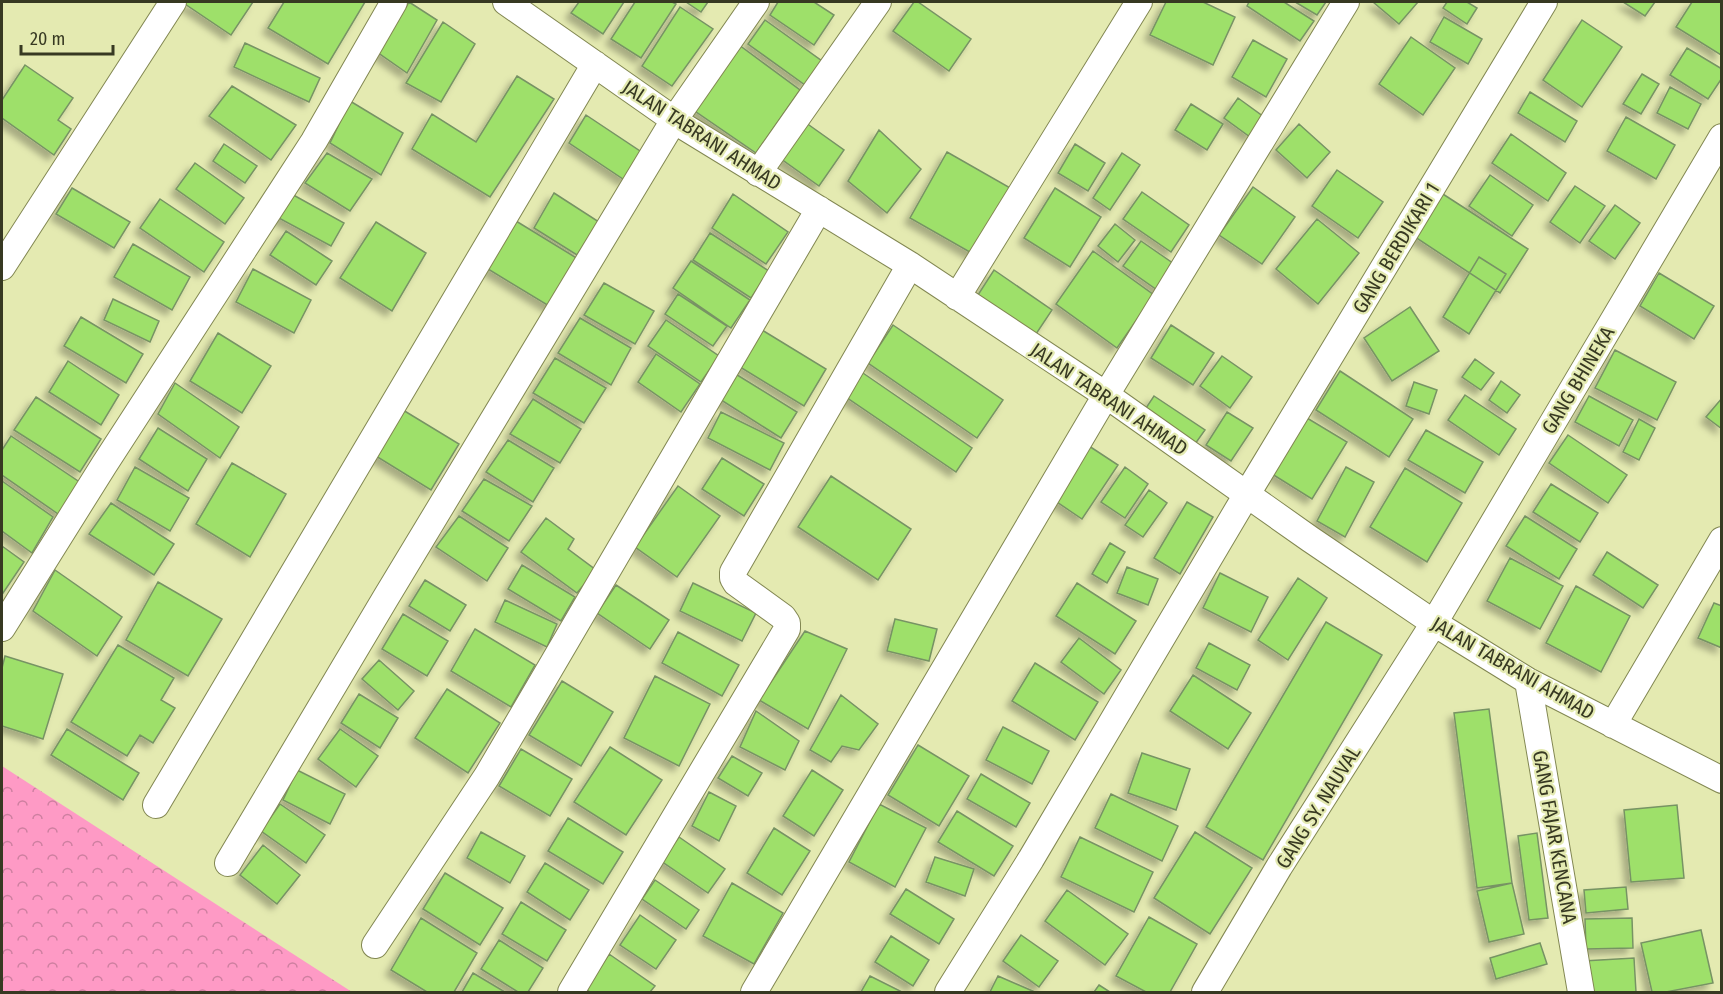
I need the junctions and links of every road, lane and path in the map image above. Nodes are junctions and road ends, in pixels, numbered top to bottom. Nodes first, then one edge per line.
1 (173, 2) edge
2 (394, 2) edge
3 (506, 2) edge
4 (756, 2) edge
5 (878, 2) edge
6 (1139, 2) edge
7 (1346, 2) edge
8 (1544, 2) edge
9 (595, 64) junction
10 (674, 120) junction
11 (1722, 137) edge
12 (758, 173) junction
13 (819, 210) junction
14 (910, 265) junction
15 (2, 267) edge
16 (957, 297) junction
17 (1106, 395) junction
18 (1247, 494) junction
19 (1722, 540) edge
20 (1434, 623) junction
21 (2, 628) edge
22 (1528, 681) junction
23 (1613, 725) junction
24 (1720, 785) edge
25 (156, 805) dead end
26 (228, 863) dead end
27 (375, 945) dead end
28 (571, 993) edge
29 (754, 993) edge
30 (948, 993) edge
31 (1205, 993) edge
32 (1581, 993) edge

1 - 15 street
2 - 21 street
3 - 9 street, JALAN TABRANI AHMAD
4 - 10 street
5 - 12 street
6 - 16 street
7 - 17 street
8 - 18 street, GANG BERDIKARI 1
9 - 10 street, JALAN TABRANI AHMAD
9 - 25 street
10 - 12 street, JALAN TABRANI AHMAD
10 - 26 street
11 - 20 street, GANG BHINEKA
12 - 13 street, JALAN TABRANI AHMAD
13 - 14 street, JALAN TABRANI AHMAD
13 - 27 street
14 - 16 street, JALAN TABRANI AHMAD
14 - 28 street
16 - 17 street, JALAN TABRANI AHMAD
17 - 18 street, JALAN TABRANI AHMAD
17 - 29 street
18 - 20 street, JALAN TABRANI AHMAD
18 - 30 street, GANG BERDIKARI 1
19 - 23 street
20 - 22 street, JALAN TABRANI AHMAD
20 - 31 street, GANG SY. NAUVAL
22 - 23 street, JALAN TABRANI AHMAD
22 - 32 street, GANG FAJAR KENCANA
23 - 24 street, JALAN TABRANI AHMAD

